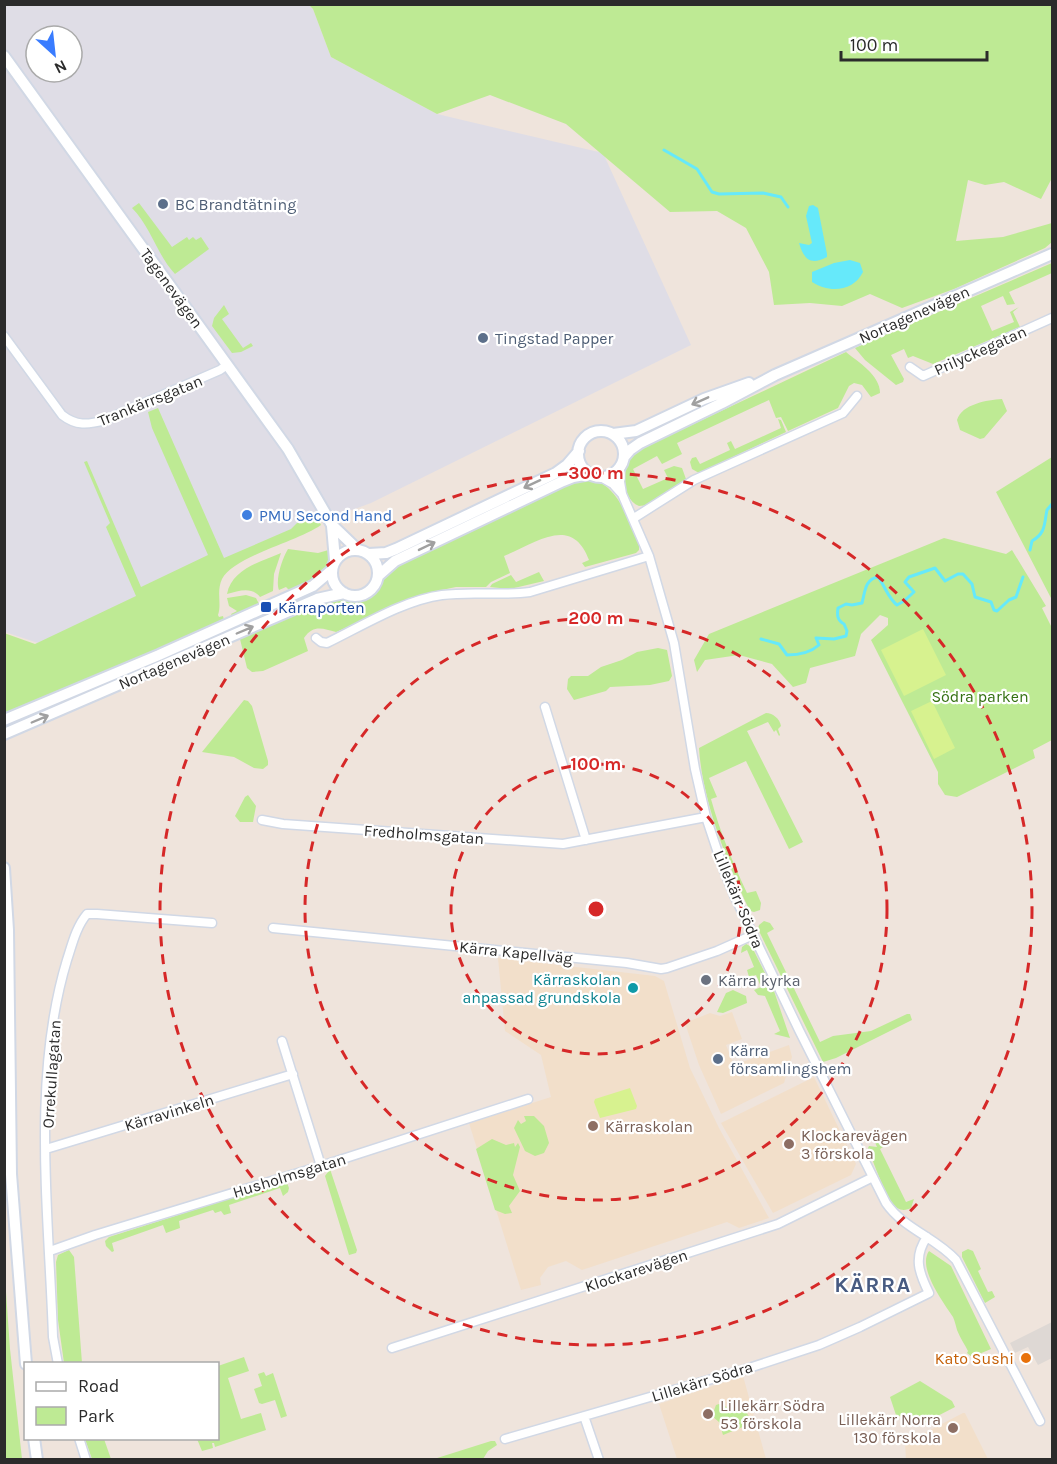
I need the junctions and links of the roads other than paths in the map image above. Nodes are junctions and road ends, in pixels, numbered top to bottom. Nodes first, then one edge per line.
1 (4, 56) edge
2 (1053, 254) edge
3 (1053, 318) edge
4 (4, 336) edge
5 (227, 365) junction
6 (910, 367) dead end
7 (776, 375) junction
8 (857, 396) dead end
9 (613, 434) junction
10 (579, 451) junction
11 (622, 462) junction
12 (595, 475) junction
13 (622, 494) junction
14 (634, 519) junction
15 (332, 525) junction
16 (363, 552) junction
17 (649, 556) junction
18 (334, 565) junction
19 (378, 576) junction
20 (344, 593) junction
21 (316, 638) dead end
22 (545, 707) dead end
23 (4, 720) edge
24 (4, 734) edge
25 (706, 817) junction
26 (262, 820) dead end
27 (586, 840) junction
28 (4, 868) edge
29 (212, 923) dead end
30 (273, 928) dead end
31 (753, 935) junction
32 (282, 1041) dead end
33 (293, 1074) junction
34 (528, 1099) dead end
35 (46, 1149) junction
36 (321, 1166) junction
37 (873, 1177) junction
38 (927, 1238) junction
39 (50, 1251) junction
40 (392, 1348) dead end
41 (26, 1362) edge
42 (58, 1362) edge
43 (584, 1416) junction
44 (1040, 1420) dead end
45 (505, 1439) dead end
46 (34, 1440) edge
47 (80, 1440) edge
48 (37, 1460) edge
49 (86, 1460) edge
50 (599, 1460) edge

1 - 5 street, Tagenevägen
2 - 7 street, Nortagenevägen
3 - 6 street, Prilyckegatan
4 - 5 street, Trankärrsgatan
5 - 15 street, Tagenevägen
7 -> 9 street, Nortagenevägen
7 - 11 street, Nortagenevägen
8 - 14 street
9 - 10 street, Nortagenevägen
9 - 11 street
10 - 12 street
10 -> 16 street, Nortagenevägen
11 - 12 street, Nortagenevägen
11 - 13 street, Lillekärr Södra
12 - 13 street, Lillekärr Södra
19 -> 12 street, Nortagenevägen
13 - 14 street, Lillekärr Södra
14 - 17 street, Lillekärr Södra
15 - 16 street, Tagenevägen
15 - 18 street, Tagenevägen
16 - 18 street, Nortagenevägen
16 - 19 street
17 - 21 street
17 - 25 street, Lillekärr Södra
18 - 20 street
18 - 23 street, Nortagenevägen
19 - 20 street, Nortagenevägen
24 -> 20 street, Nortagenevägen
22 - 27 street
25 - 27 street, Fredholmsgatan
25 - 31 street, Lillekärr Södra
26 - 27 street, Fredholmsgatan
28 - 41 street
29 - 35 street, Orrekullagatan
30 - 31 street, Kärra Kapellväg
31 - 37 street, Lillekärr Södra
32 - 33 street
33 - 35 street, Kärravinkeln
33 - 36 street
34 - 36 street, Husholmsgatan
35 - 39 street, Orrekullagatan
36 - 39 street, Husholmsgatan
37 - 38 street, Lillekärr Södra
37 - 40 street, Klockarevägen
38 - 43 street, Lillekärr Södra
38 - 44 street, Lillekärr Södra
39 - 42 street, Orrekullagatan
43 - 45 street, Lillekärr Södra
43 - 50 street
46 - 48 street
47 - 49 street

